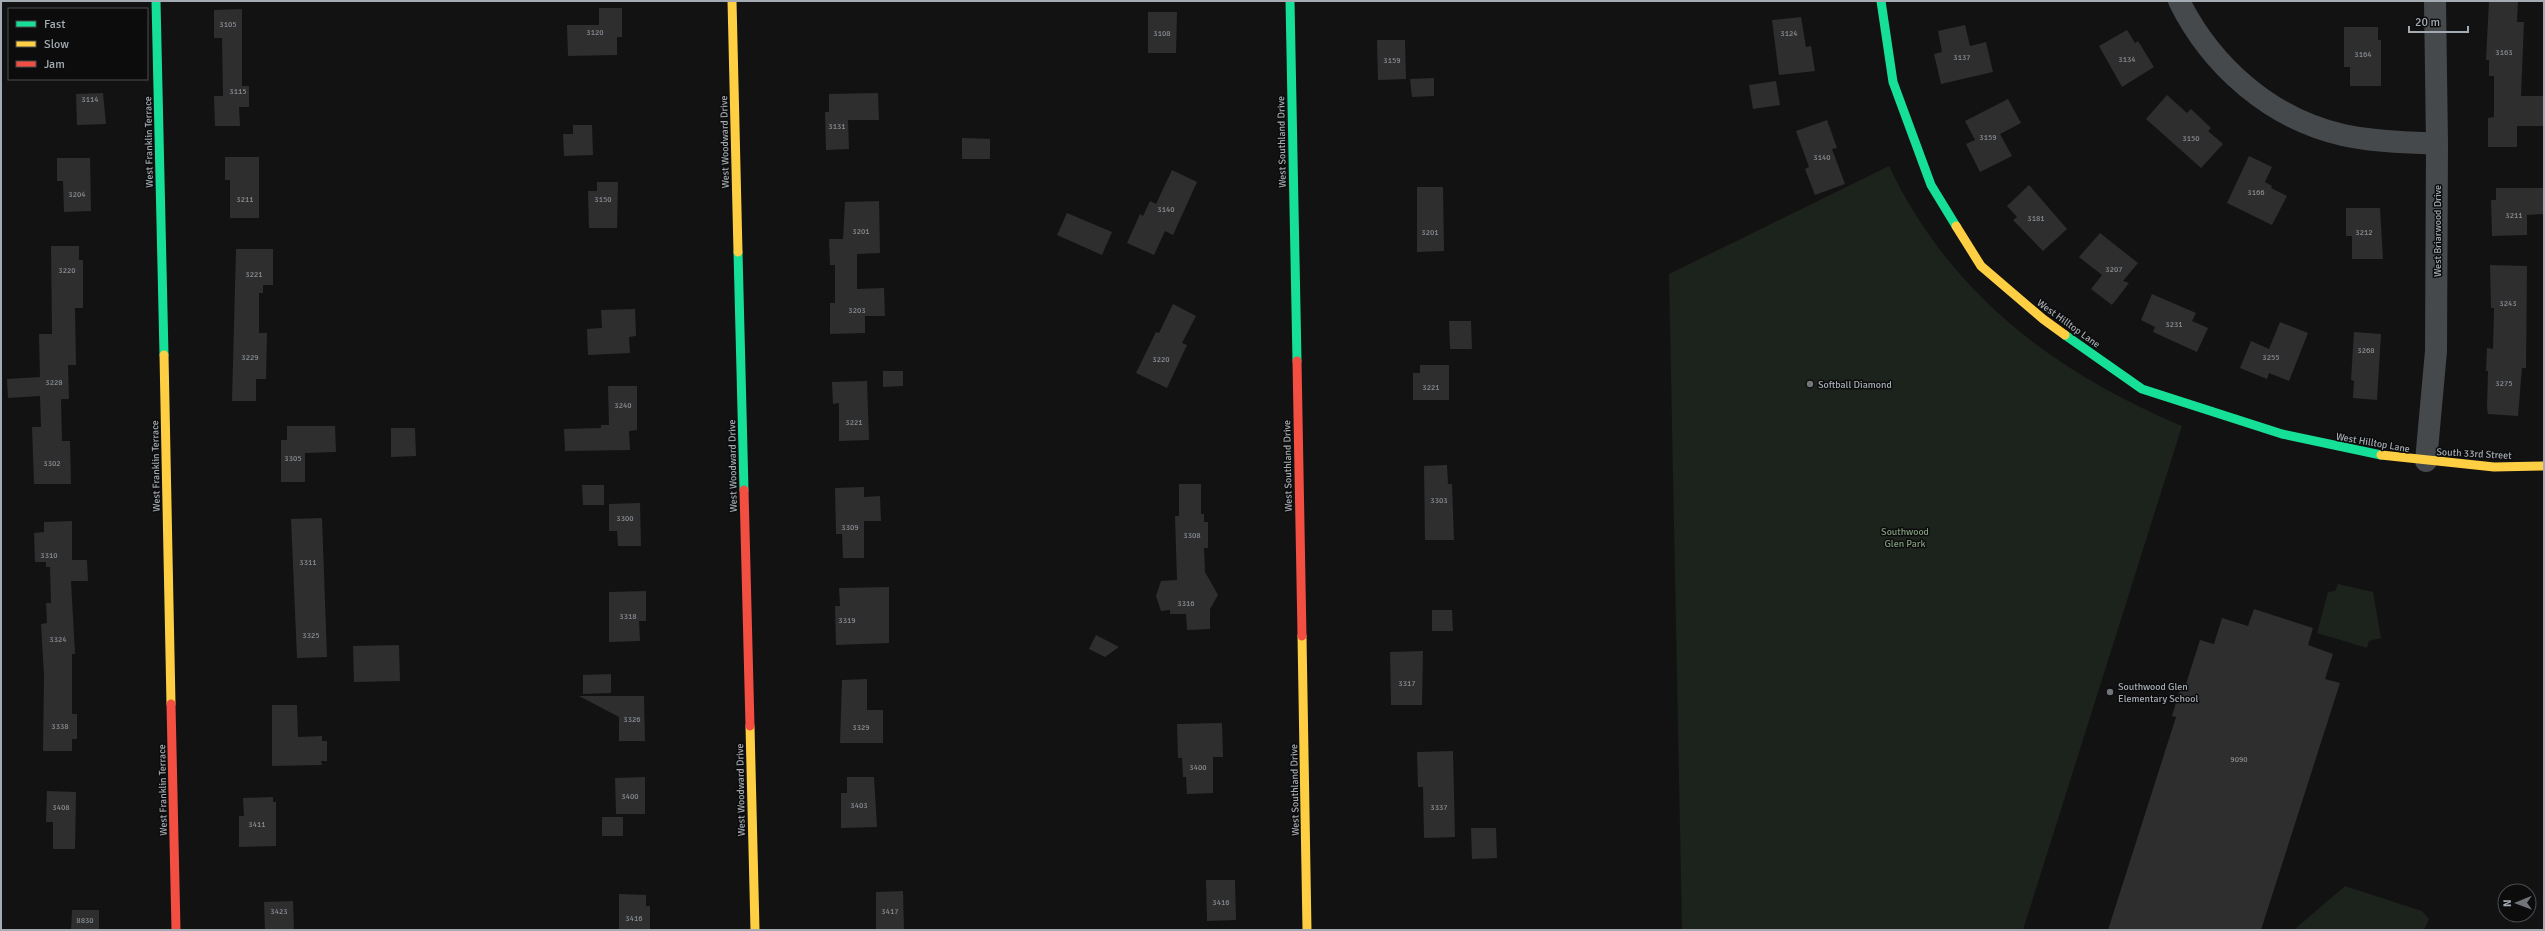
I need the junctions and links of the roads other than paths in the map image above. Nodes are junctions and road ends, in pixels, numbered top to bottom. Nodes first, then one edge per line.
1 (156, 1) edge
2 (732, 1) edge
3 (1290, 1) edge
4 (1881, 1) edge
5 (2179, 1) edge
6 (2435, 1) edge
7 (2437, 144) junction
8 (2426, 461) junction
9 (2544, 466) edge
10 (176, 930) edge
11 (755, 930) edge
12 (1307, 930) edge

1 - 10 street, West Franklin Terrace
2 - 11 street, West Woodward Drive
3 - 12 street, West Southland Drive
4 - 8 street, West Hilltop Lane
5 - 7 street
6 - 7 street, West Briarwood Drive
7 - 8 street, West Briarwood Drive
8 - 9 street, South 33rd Street

